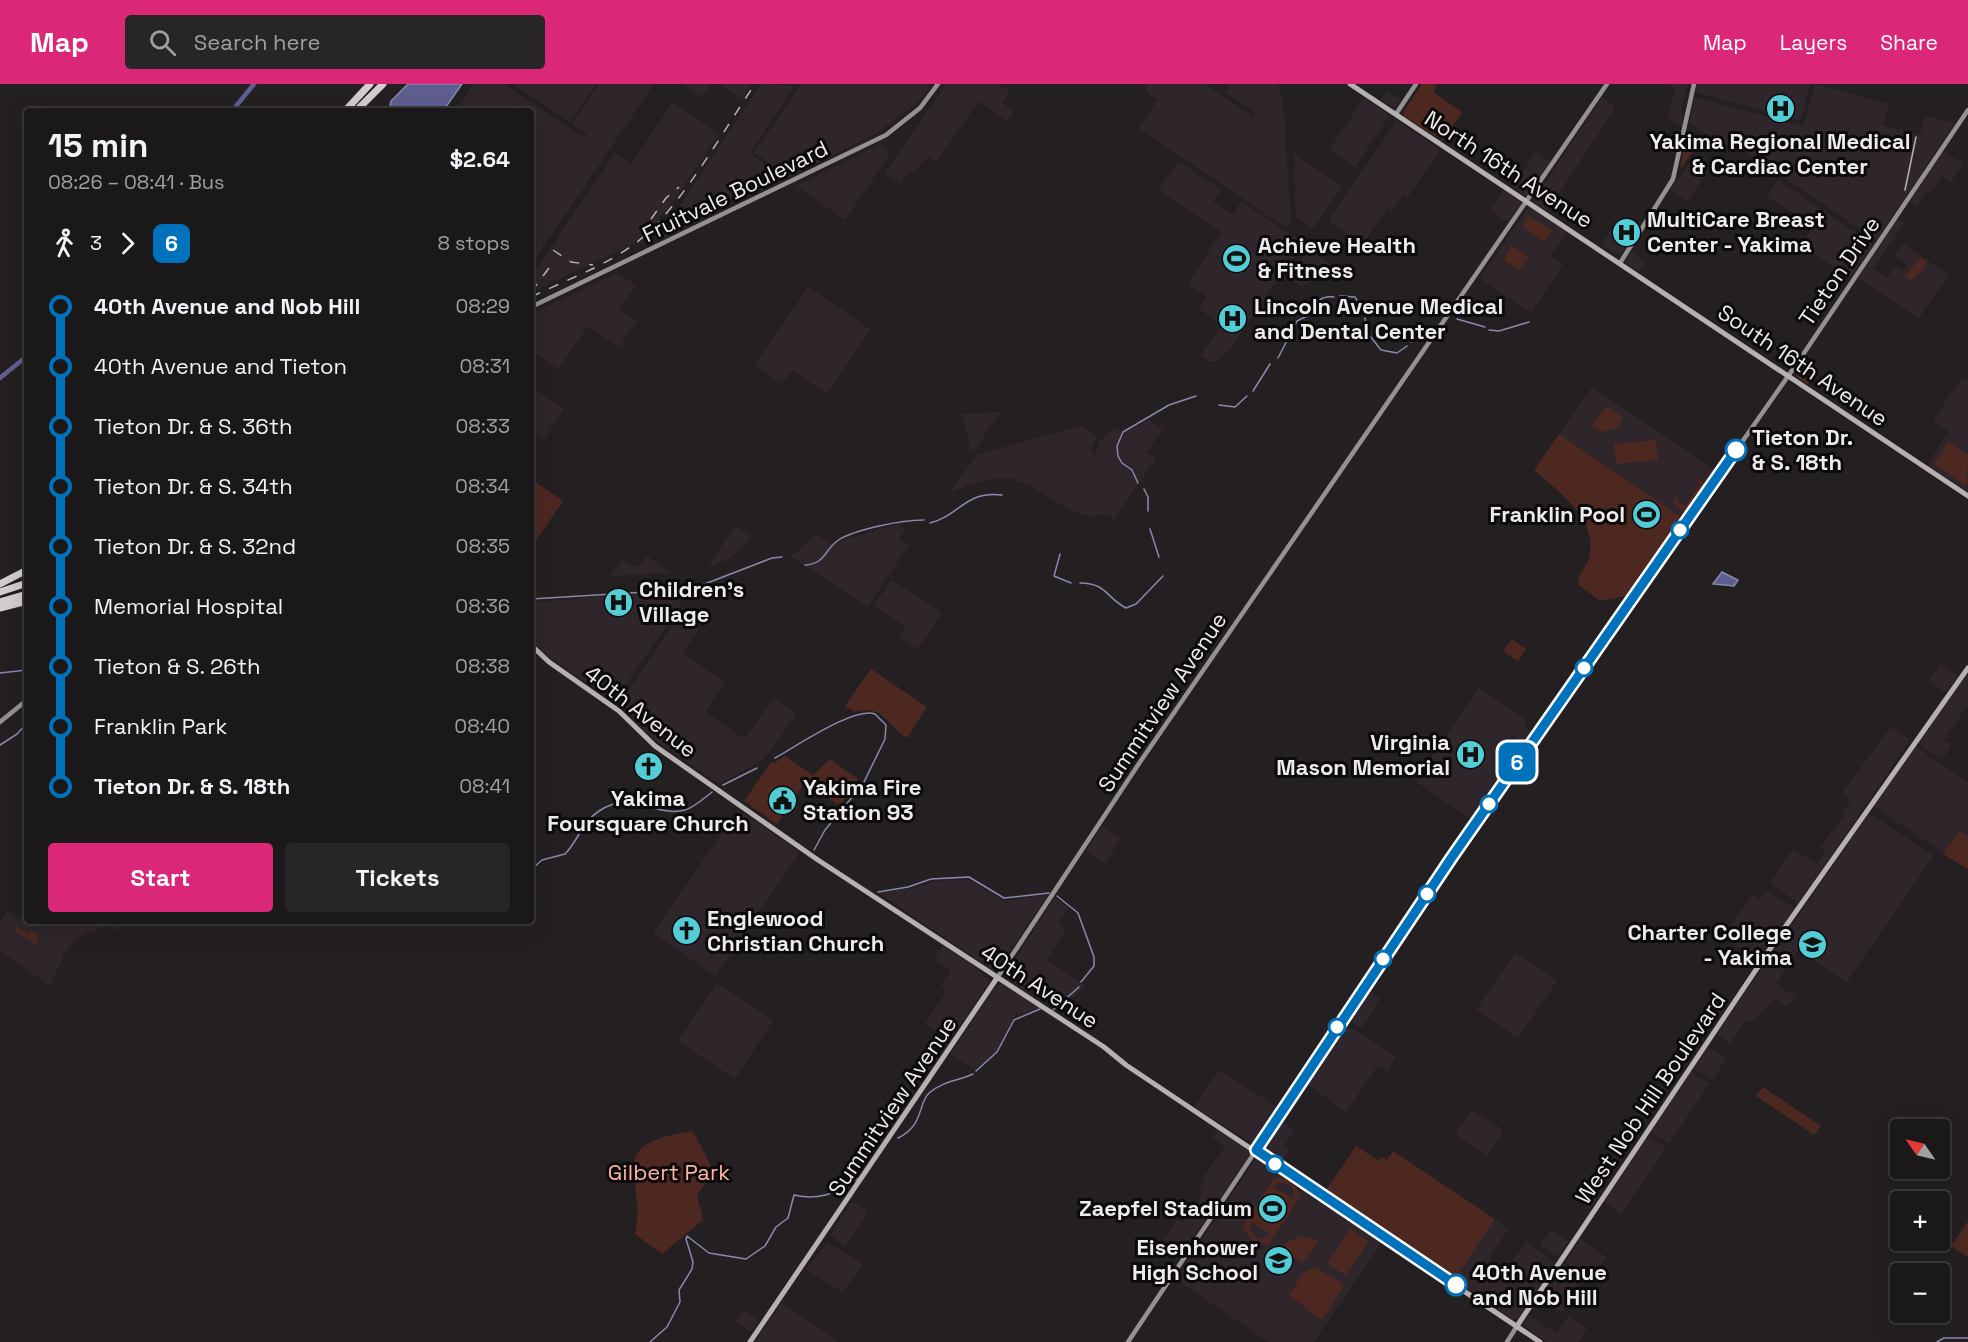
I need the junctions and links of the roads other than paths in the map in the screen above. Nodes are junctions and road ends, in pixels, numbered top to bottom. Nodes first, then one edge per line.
1 (370, 84) edge
2 (382, 84) edge
3 (938, 84) edge
4 (1350, 84) edge
5 (1416, 84) edge
6 (1606, 84) edge
7 (1694, 84) edge
8 (348, 108) edge
9 (360, 108) edge
10 (1968, 110) edge
11 (1396, 114) junction
12 (1528, 202) junction
13 (1620, 263) junction
14 (534, 306) edge
15 (1788, 375) junction
16 (1968, 496) edge
17 (24, 572) edge
18 (0, 584) edge
19 (24, 584) edge
20 (0, 592) edge
21 (24, 595) edge
22 (0, 602) edge
23 (24, 602) edge
24 (0, 608) edge
25 (534, 648) edge
26 (1968, 668) edge
27 (24, 702) edge
28 (0, 722) edge
29 (997, 978) junction
30 (1256, 1150) junction
31 (1517, 1326) junction
32 (750, 1342) edge
33 (1128, 1342) edge
34 (1507, 1342) edge
35 (1540, 1342) edge

1 - 8 highway
2 - 9 highway
3 - 14 main road, Fruitvale Boulevard
4 - 11 main road, North 16th Avenue
5 - 11 main road
6 - 12 main road, Summitview Avenue
7 - 13 main road
10 - 15 main road, Tieton Drive
11 - 12 main road, North 16th Avenue
12 - 13 main road, North 16th Avenue
12 - 29 main road, Summitview Avenue
13 - 15 main road, South 16th Avenue
15 - 16 main road, South 16th Avenue
15 - 30 main road, Tieton Drive
17 - 18 highway
19 - 20 highway
21 - 22 highway
23 - 24 highway
25 - 29 main road, 40th Avenue
26 - 31 main road, West Nob Hill Boulevard
27 - 28 main road
29 - 30 main road, 40th Avenue
29 - 32 main road, Summitview Avenue
30 - 31 main road, 40th Avenue
30 - 33 main road, Tieton Drive
31 - 34 main road, West Nob Hill Boulevard
31 - 35 main road, 40th Avenue

